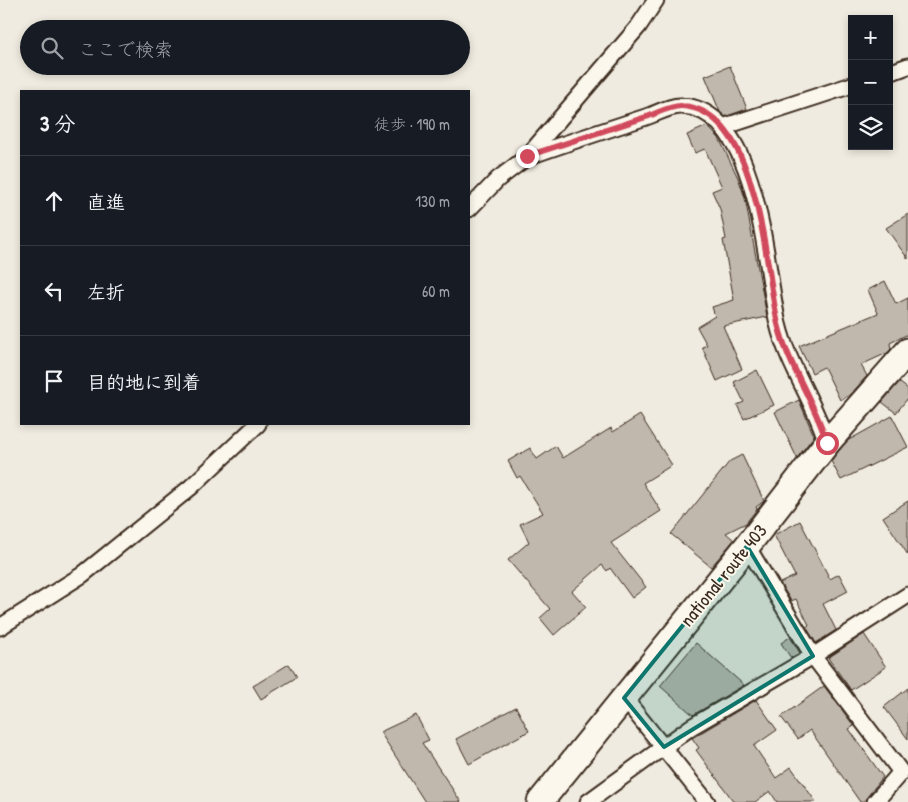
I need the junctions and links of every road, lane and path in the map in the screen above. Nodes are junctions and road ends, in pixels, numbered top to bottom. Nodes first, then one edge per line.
1 (656, 0) edge
2 (908, 66) edge
3 (893, 71) edge
4 (848, 86) edge
5 (723, 127) junction
6 (527, 156) junction
7 (470, 208) edge
8 (908, 351) edge
9 (257, 425) edge
10 (827, 443) junction
11 (747, 546) junction
12 (908, 595) edge
13 (0, 627) edge
14 (813, 656) junction
15 (624, 698) junction
16 (664, 747) junction
17 (540, 802) edge
18 (588, 802) edge
19 (707, 802) edge
20 (875, 802) edge

1 - 6 street
2 - 3 street
4 - 5 street
5 - 6 street
5 - 10 street
6 - 7 street
8 - 10 highway, national route 403
9 - 13 street
10 - 11 highway, national route 403
11 - 14 street
11 - 15 highway, national route 403
12 - 14 street
14 - 16 street
14 - 20 street
15 - 16 street
15 - 17 highway, national route 403
16 - 18 street
16 - 19 street

